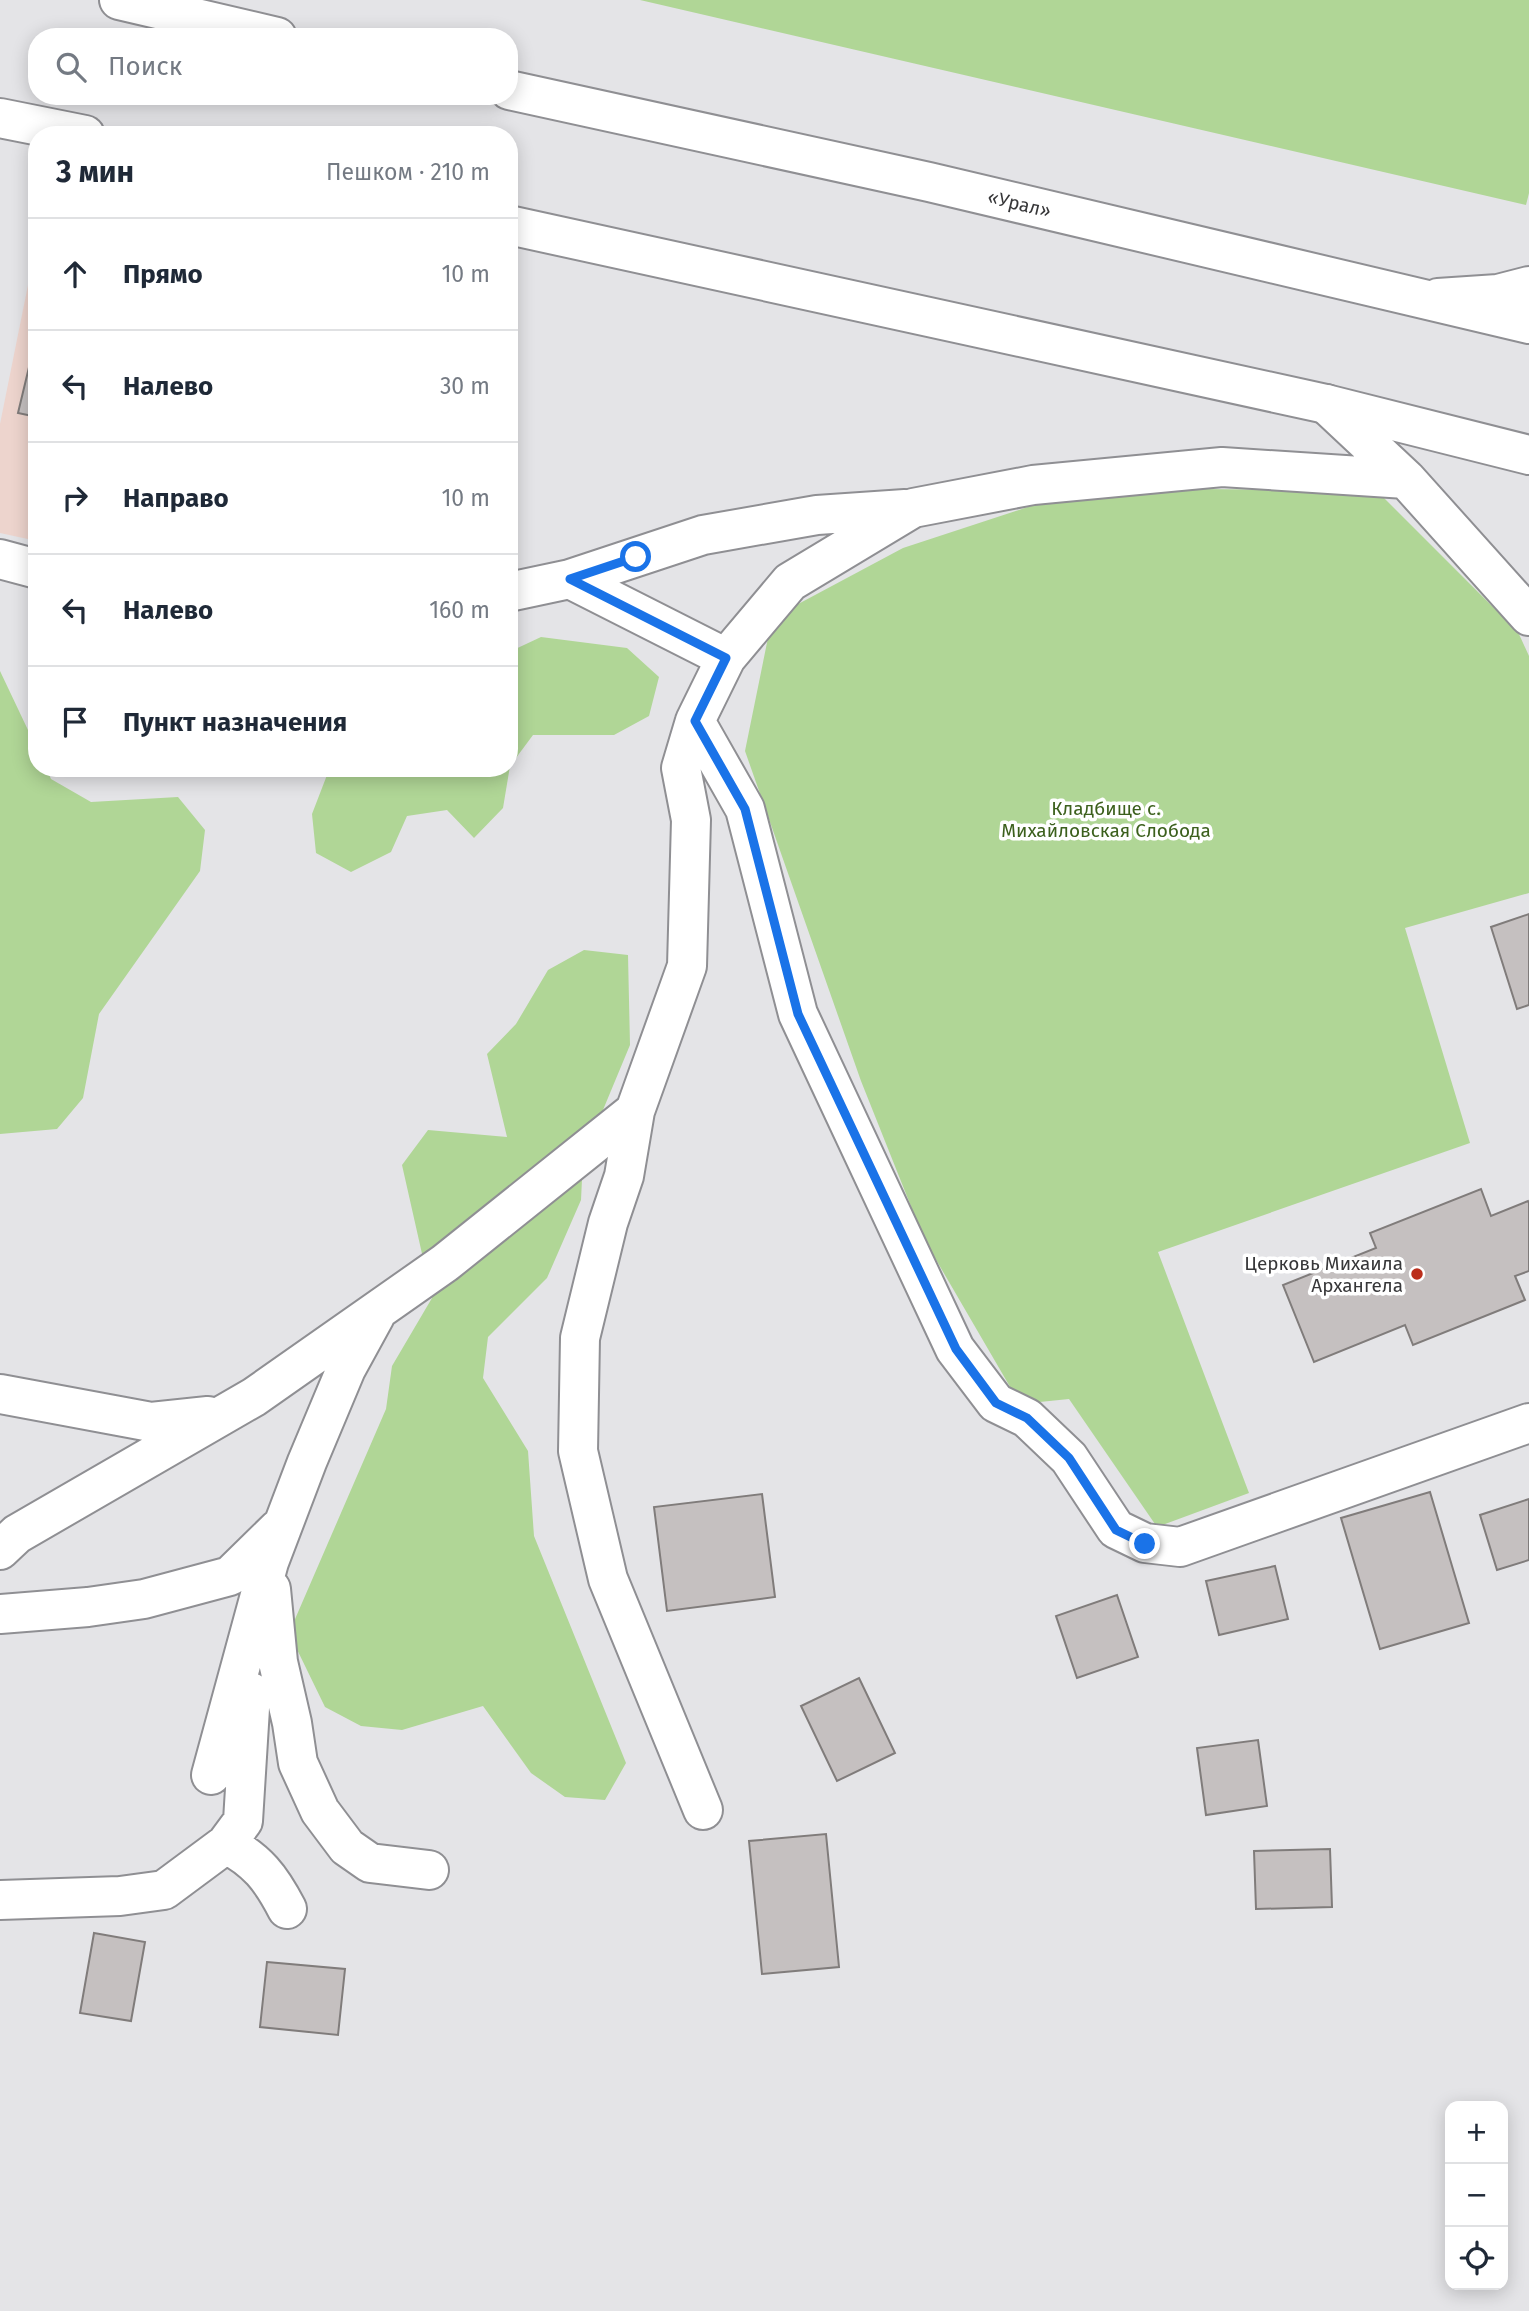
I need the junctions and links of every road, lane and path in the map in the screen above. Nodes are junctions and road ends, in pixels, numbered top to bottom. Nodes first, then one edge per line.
1 (119, 0) edge
2 (239, 28) edge
3 (518, 92) edge
4 (0, 118) edge
5 (40, 126) edge
6 (518, 227) edge
7 (1529, 286) edge
8 (1424, 299) junction
9 (1529, 324) edge
10 (1326, 404) junction
11 (1529, 455) edge
12 (1406, 479) junction
13 (913, 508) junction
14 (0, 559) edge
15 (28, 567) edge
16 (570, 579) junction
17 (518, 590) edge
18 (1529, 616) edge
19 (726, 658) junction
20 (695, 721) junction
21 (635, 1111) junction
22 (380, 1308) junction
23 (0, 1394) edge
24 (224, 1414) junction
25 (1529, 1423) edge
26 (284, 1522) junction
27 (0, 1550) edge
28 (269, 1562) junction
29 (0, 1614) edge
30 (254, 1620) junction
31 (211, 1775) dead end
32 (703, 1810) dead end
33 (226, 1844) junction
34 (429, 1870) dead end
35 (0, 1900) edge
36 (287, 1909) dead end

1 - 2 main road
3 - 8 main road, «Урал»
4 - 5 main road
6 - 10 main road
7 - 8 main road
8 - 9 main road, «Урал»
10 - 11 main road
10 - 12 main road
12 - 13 main road
12 - 18 main road
13 - 16 main road
13 - 19 main road
14 - 15 main road
16 - 17 main road
16 - 19 main road
19 - 20 main road
20 - 21 main road
20 - 25 main road
21 - 22 main road
21 - 32 main road
22 - 24 main road
22 - 26 main road
23 - 24 main road
24 - 27 main road
26 - 28 main road
26 - 29 main road
28 - 30 main road
28 - 34 main road
30 - 31 main road
30 - 33 main road
33 - 35 main road
33 - 36 main road

